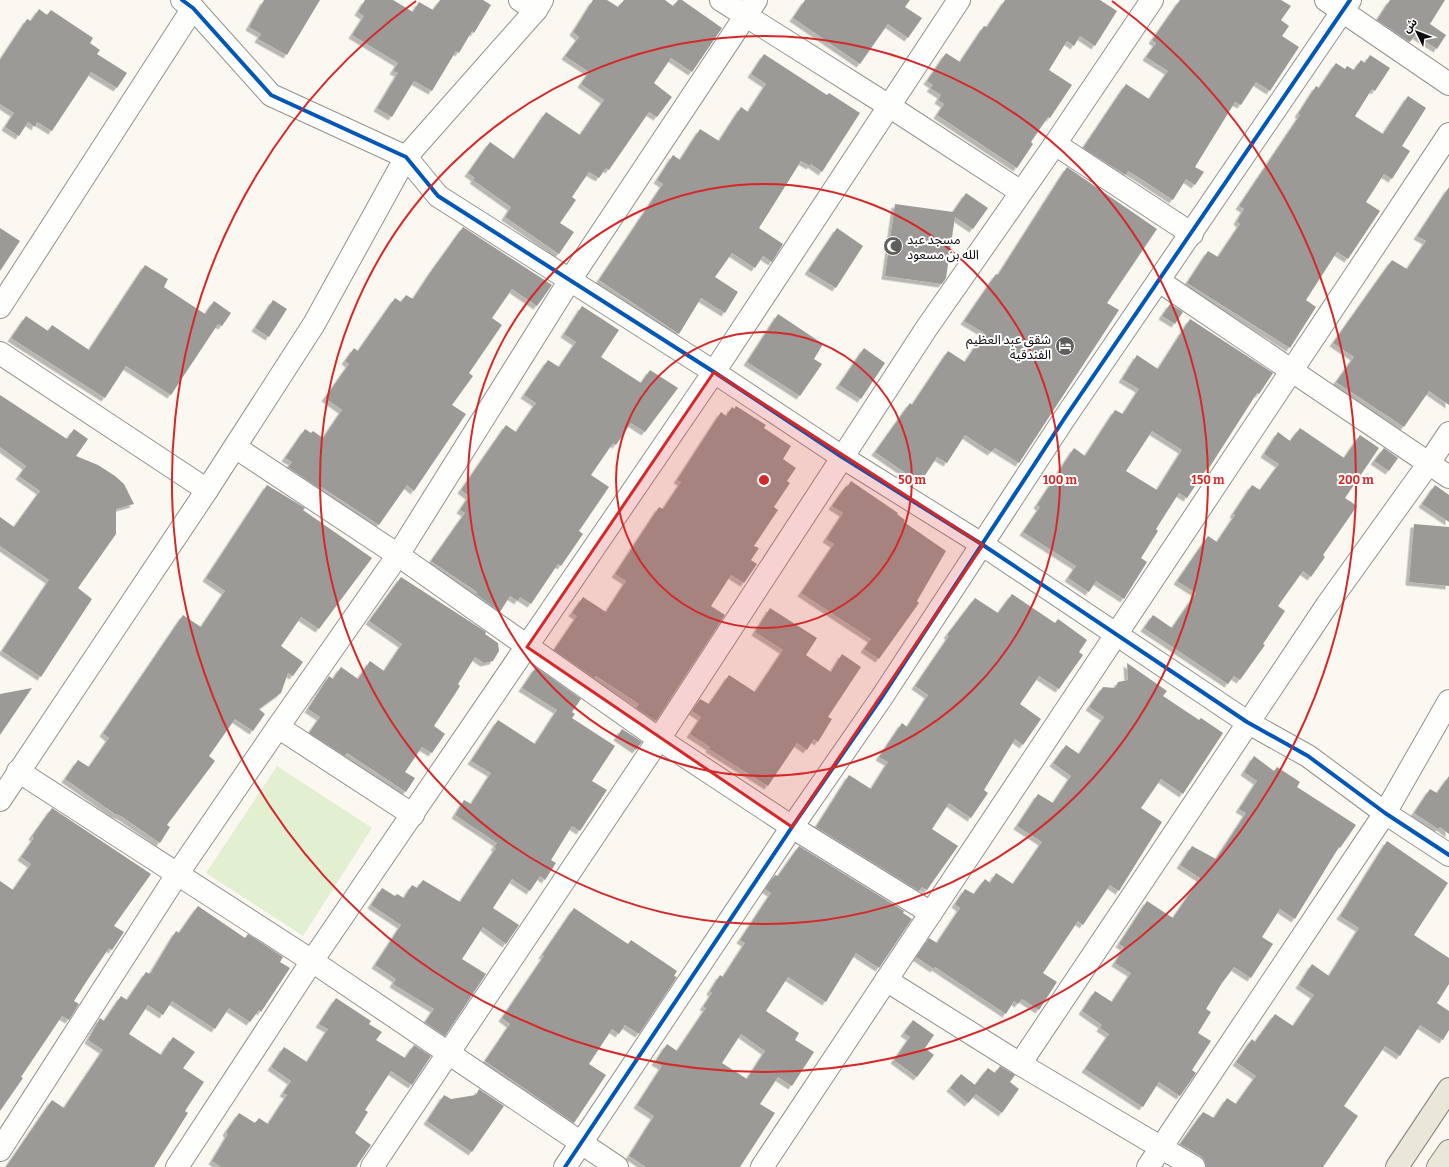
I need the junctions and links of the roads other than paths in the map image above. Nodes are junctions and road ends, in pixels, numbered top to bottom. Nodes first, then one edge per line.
1 (721, 0) edge
2 (959, 0) edge
3 (1152, 0) edge
4 (533, 3) edge
5 (188, 4) edge
6 (1340, 4) edge
7 (751, 7) edge
8 (1449, 84) edge
9 (889, 106) junction
10 (1449, 134) edge
11 (1055, 144) junction
12 (406, 157) junction
13 (1021, 192) junction
14 (1192, 234) junction
15 (570, 280) junction
16 (1159, 281) junction
17 (0, 307) edge
18 (0, 353) edge
19 (1291, 371) junction
20 (714, 372) junction
21 (1449, 433) edge
22 (236, 447) junction
23 (842, 457) junction
24 (1429, 463) junction
25 (1449, 477) edge
26 (207, 490) junction
27 (983, 545) junction
28 (398, 555) junction
29 (1116, 634) junction
30 (527, 647) junction
31 (1449, 701) edge
32 (1247, 722) junction
33 (278, 727) junction
34 (659, 739) junction
35 (7, 783) edge
36 (1385, 813) junction
37 (413, 815) junction
38 (792, 827) junction
39 (1449, 855) edge
40 (178, 873) junction
41 (931, 913) junction
42 (312, 961) junction
43 (886, 980) junction
44 (448, 1052) junction
45 (1020, 1064) junction
46 (1449, 1089) edge
47 (581, 1144) junction
48 (1162, 1146) junction
49 (0, 1150) edge
50 (1449, 1151) edge
51 (177, 1167) edge
52 (372, 1167) edge
53 (565, 1167) edge
54 (617, 1167) edge
55 (762, 1167) edge
56 (1148, 1167) edge
57 (1194, 1167) edge
58 (1397, 1167) edge
59 (1438, 1167) edge

1 - 7 street
2 - 9 street
3 - 11 street
4 - 12 street
5 - 12 street
5 - 17 street
6 - 8 street
6 - 14 street
7 - 9 street
7 - 15 street
9 - 13 street
9 - 20 street
10 - 19 street
11 - 13 street
11 - 14 street
12 - 15 street
12 - 22 street
13 - 23 street
14 - 16 street
15 - 20 street
15 - 28 street
16 - 19 street
16 - 27 street
18 - 26 street
19 - 24 street
19 - 29 street
20 - 23 street
20 - 30 street
21 - 24 street
22 - 26 street
22 - 28 street
23 - 27 street
23 - 34 street
24 - 25 street
24 - 32 street
26 - 35 street
27 - 29 street
27 - 38 street
28 - 30 street
28 - 33 street
29 - 32 street
29 - 41 street
30 - 34 street
30 - 37 street
31 - 36 street
32 - 36 street
32 - 45 street
33 - 37 street
33 - 40 street
34 - 38 street
34 - 44 street
35 - 40 street
36 - 39 street
36 - 48 street
37 - 42 street
38 - 41 street
38 - 47 street
40 - 42 street
40 - 49 street
41 - 43 street
42 - 44 street
42 - 51 street
43 - 45 street
43 - 55 street
44 - 47 street
44 - 52 street
45 - 48 street
46 - 58 main road
47 - 53 street
47 - 54 street
48 - 56 street
48 - 57 street
50 - 59 main road

